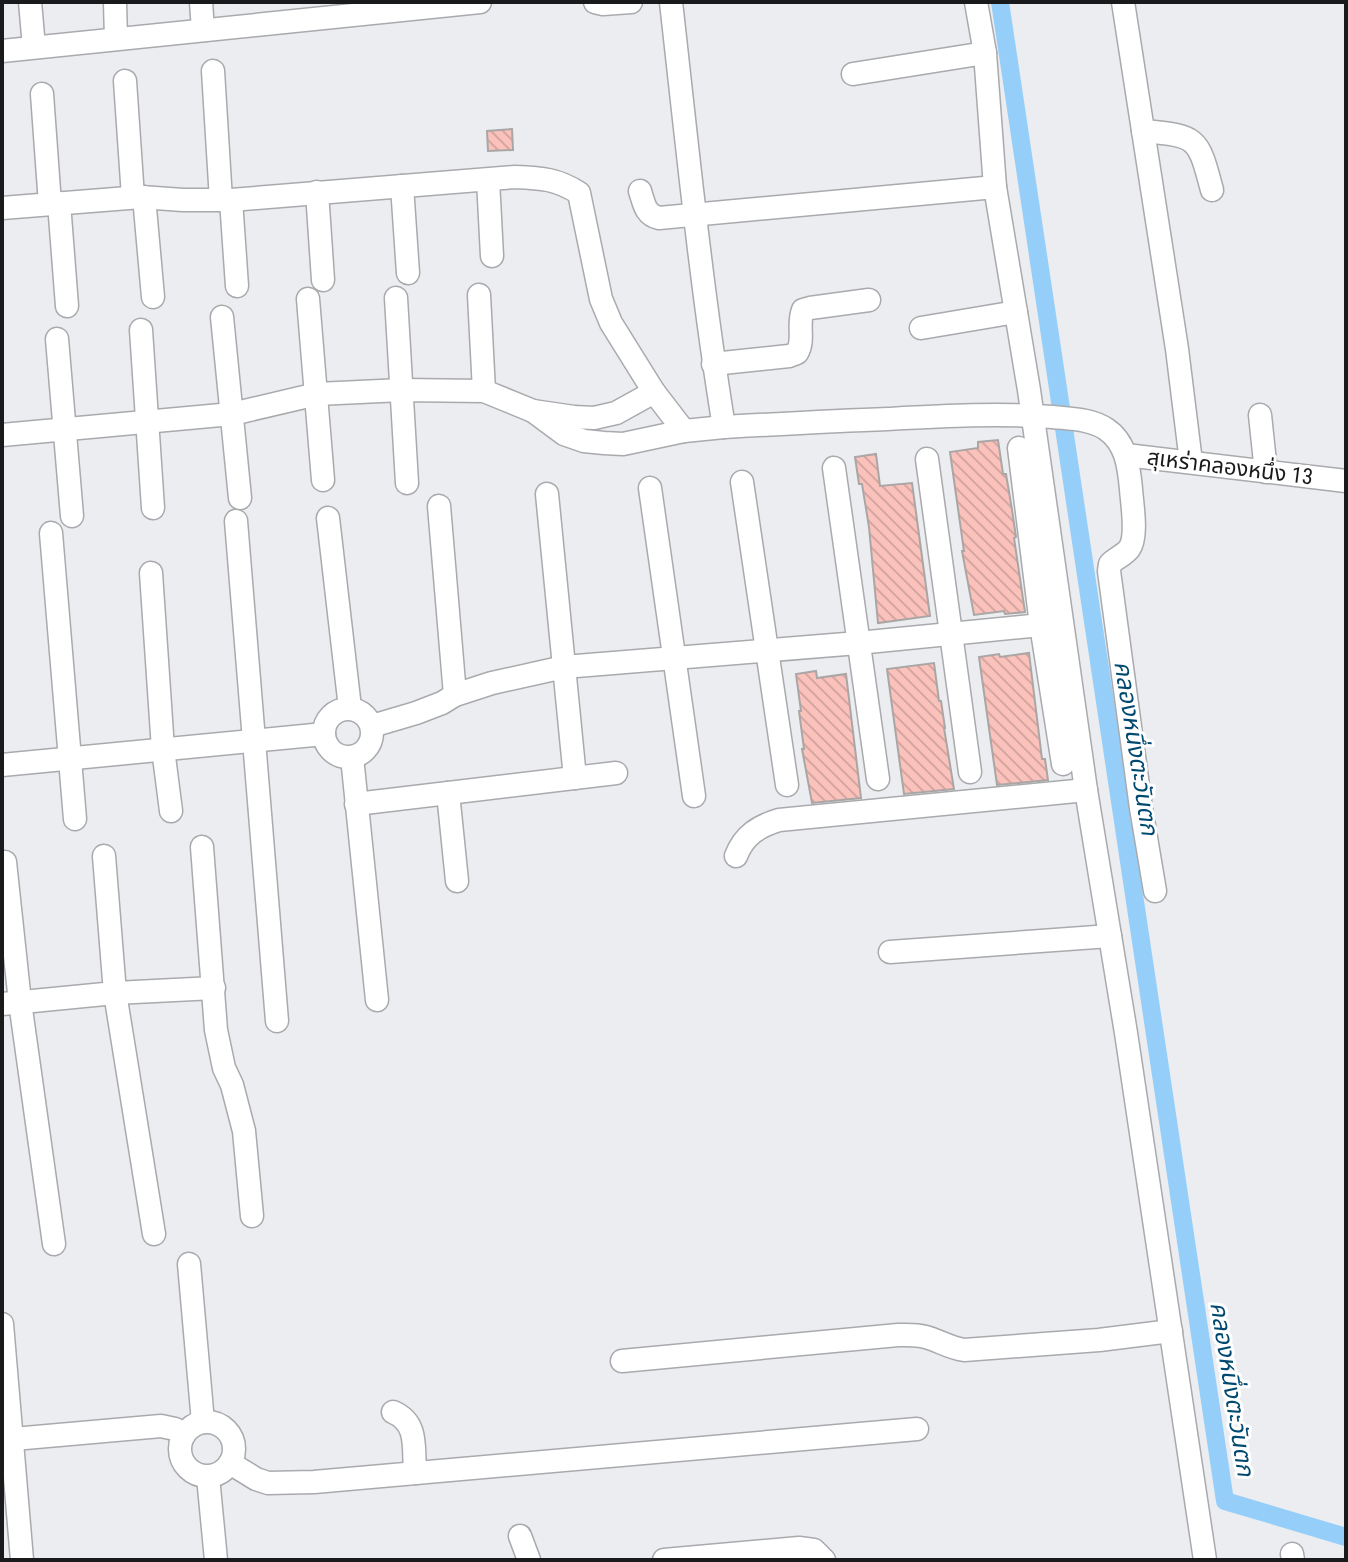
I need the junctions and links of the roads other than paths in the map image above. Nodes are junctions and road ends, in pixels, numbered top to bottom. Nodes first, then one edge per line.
1 (30, 2) edge
2 (115, 2) edge
3 (201, 2) edge
4 (480, 2) edge
5 (595, 2) edge
6 (631, 2) edge
7 (671, 2) edge
8 (976, 2) edge
9 (1123, 2) edge
10 (374, 7) edge
11 (288, 12) edge
12 (203, 30) junction
13 (116, 39) junction
14 (34, 47) junction
15 (2, 51) edge
16 (985, 53) junction
17 (213, 71) dead end
18 (853, 74) dead end
19 (125, 81) dead end
20 (42, 94) dead end
21 (1143, 131) junction
22 (488, 180) junction
23 (402, 186) junction
24 (995, 187) junction
25 (1212, 190) dead end
26 (640, 191) dead end
27 (317, 192) junction
28 (138, 197) junction
29 (226, 200) junction
30 (55, 203) junction
31 (2, 208) edge
32 (695, 215) junction
33 (492, 256) dead end
34 (408, 273) dead end
35 (323, 280) dead end
36 (237, 286) dead end
37 (479, 295) dead end
38 (153, 297) dead end
39 (396, 298) dead end
40 (308, 299) dead end
41 (869, 300) dead end
42 (67, 306) dead end
43 (1016, 312) junction
44 (222, 317) dead end
45 (921, 328) dead end
46 (141, 330) dead end
47 (57, 339) dead end
48 (713, 364) junction
49 (402, 390) junction
50 (484, 391) junction
51 (654, 392) junction
52 (317, 394) junction
53 (533, 411) junction
54 (232, 414) junction
55 (1260, 415) dead end
56 (1036, 416) junction
57 (147, 421) junction
58 (724, 427) junction
59 (65, 429) junction
60 (684, 431) junction
61 (2, 435) edge
62 (1019, 448) dead end
63 (1126, 455) junction
64 (927, 459) dead end
65 (1191, 462) junction
66 (834, 468) dead end
67 (1266, 472) junction
68 (323, 480) dead end
69 (1346, 481) edge
70 (742, 482) dead end
71 (407, 483) dead end
72 (650, 488) dead end
73 (547, 494) dead end
74 (240, 498) dead end
75 (439, 506) dead end
76 (153, 508) dead end
77 (72, 516) dead end
78 (328, 518) dead end
79 (236, 521) dead end
80 (51, 533) dead end
81 (151, 573) dead end
82 (1041, 625) junction
83 (951, 633) junction
84 (858, 643) junction
85 (766, 650) junction
86 (673, 659) junction
87 (564, 667) junction
88 (455, 695) junction
89 (350, 708) junction
90 (372, 726) junction
91 (324, 734) junction
92 (255, 741) junction
93 (163, 749) junction
94 (352, 757) junction
95 (71, 758) junction
96 (1063, 764) dead end
97 (2, 765) edge
98 (970, 772) dead end
99 (616, 773) dead end
100 (575, 778) junction
101 (878, 779) dead end
102 (787, 785) dead end
103 (1086, 790) junction
104 (448, 793) junction
105 (694, 796) dead end
106 (356, 804) junction
107 (171, 811) dead end
108 (75, 819) dead end
109 (202, 847) dead end
110 (104, 856) dead end
111 (736, 856) dead end
112 (5, 862) dead end
113 (457, 881) dead end
114 (1155, 891) dead end
115 (1110, 936) junction
116 (890, 952) dead end
117 (214, 988) junction
118 (115, 993) junction
119 (377, 1000) dead end
120 (11, 1003) edge
121 (277, 1021) dead end
122 (252, 1216) dead end
123 (154, 1234) dead end
124 (54, 1244) dead end
125 (189, 1264) dead end
126 (2, 1324) edge
127 (1171, 1331) junction
128 (622, 1361) dead end
129 (393, 1412) dead end
130 (194, 1428) junction
131 (917, 1429) dead end
132 (7, 1439) edge
133 (230, 1463) junction
134 (415, 1473) junction
135 (208, 1477) junction
136 (520, 1536) dead end
137 (22, 1560) edge
138 (216, 1560) edge
139 (529, 1560) edge
140 (664, 1560) edge
141 (824, 1560) edge
142 (1205, 1560) edge

1 - 14 street
2 - 13 street
3 - 12 street
4 - 10 street
5 - 6 street
7 - 32 street
8 - 16 street
9 - 21 street
10 - 11 street
11 - 12 street
12 - 13 street
13 - 14 street
14 - 15 street
16 - 18 street
16 - 24 street
17 - 29 street
19 - 28 street
20 - 30 street
21 - 25 street
21 - 65 street
22 - 23 street
22 - 33 street
22 - 51 street
23 - 27 street
23 - 34 street
24 - 32 street
24 - 43 street
26 - 32 street
27 - 29 street
27 - 35 street
28 - 29 street
28 - 30 street
28 - 38 street
29 - 36 street
30 - 31 street
30 - 42 street
32 - 48 street
37 - 50 street
39 - 49 street
40 - 52 street
41 - 48 street
43 - 45 street
43 - 56 street
44 - 54 street
46 - 57 street
47 - 59 street
48 - 58 street
49 - 50 street
49 - 52 street
49 - 71 street
50 - 53 street
51 - 53 street
51 - 60 street
52 - 54 street
52 - 68 street
53 - 60 street, สุเหร่าคลองหนึ่ง 13
54 - 57 street
54 - 74 street
55 - 67 street
56 - 58 street, สุเหร่าคลองหนึ่ง 13
56 - 63 street, สุเหร่าคลองหนึ่ง 13
56 - 103 street
57 - 59 street
57 - 76 street
58 - 60 street, สุเหร่าคลองหนึ่ง 13
59 - 61 street
59 - 77 street
62 - 82 street
63 - 65 street, สุเหร่าคลองหนึ่ง 13
63 - 114 street
64 - 83 street
65 - 67 street, สุเหร่าคลองหนึ่ง 13
66 - 84 street
67 - 69 street, สุเหร่าคลองหนึ่ง 13
70 - 85 street
72 - 86 street
73 - 87 street
75 - 88 street
78 - 89 street
79 - 92 street
80 - 95 street
81 - 93 street
82 - 83 street
82 - 96 street
83 - 84 street
83 - 98 street
84 - 85 street
84 - 101 street
85 - 86 street
85 - 102 street
86 - 87 street
86 - 105 street
87 - 88 street
87 - 100 street
88 - 90 street
89 - 90 street
89 - 91 street
90 - 94 street
91 - 92 street
91 - 94 street
92 - 93 street
92 - 121 street
93 - 95 street
93 - 107 street
94 - 106 street
95 - 97 street
95 - 108 street
99 - 100 street
100 - 104 street
103 - 111 street
103 - 115 street
104 - 106 street
104 - 113 street
106 - 119 street
109 - 117 street
110 - 118 street
112 - 120 street
115 - 116 street
115 - 127 street
117 - 118 street
117 - 122 street
118 - 120 street
118 - 123 street
120 - 124 street
125 - 130 street
126 - 132 street
127 - 128 street
127 - 142 street
129 - 134 street
130 - 132 street
130 - 133 street
130 - 135 street
131 - 134 street
132 - 137 street
133 - 134 street
133 - 135 street
135 - 138 street
136 - 139 street
140 - 141 street

